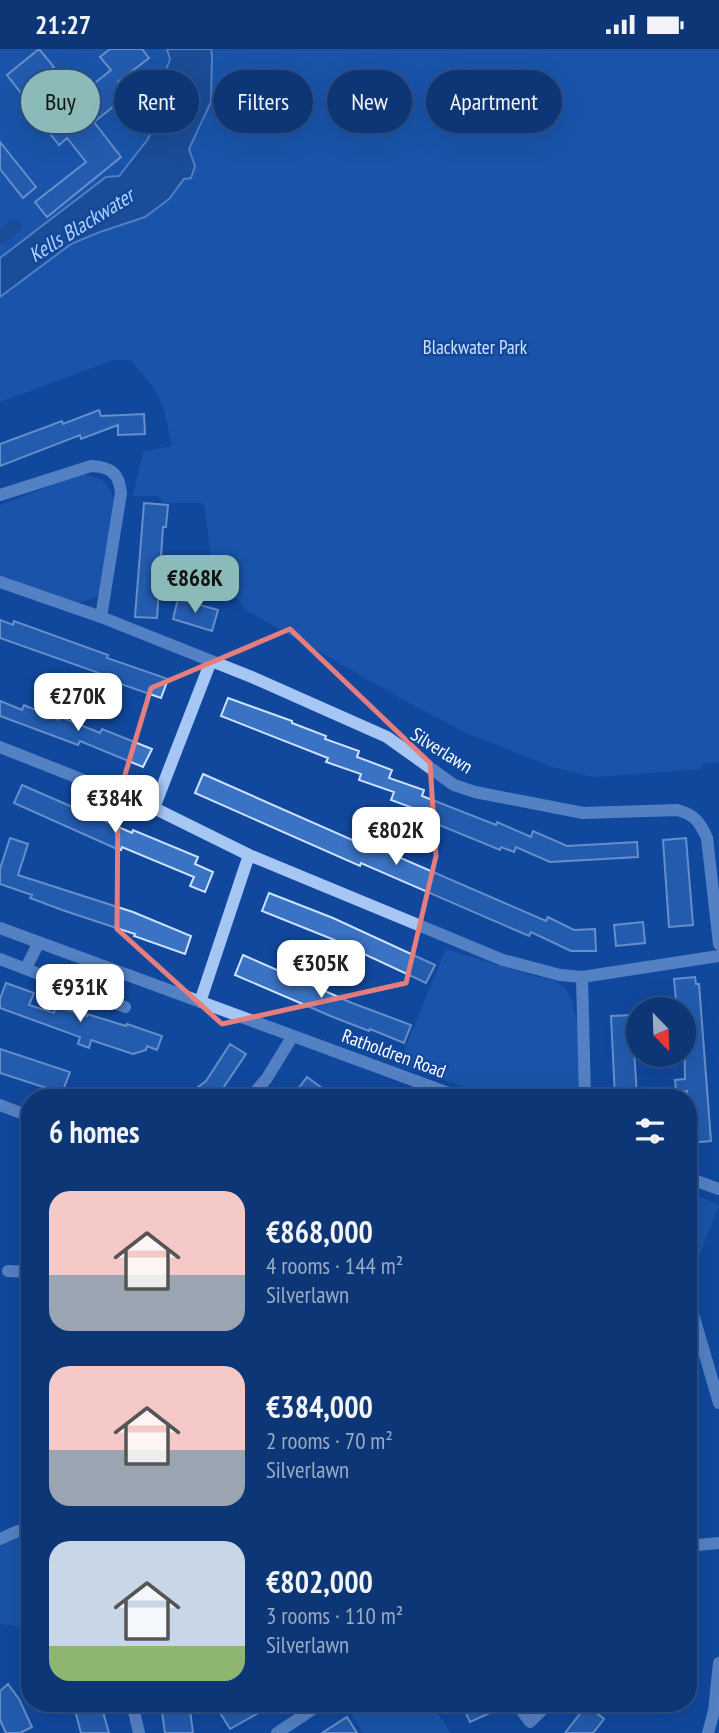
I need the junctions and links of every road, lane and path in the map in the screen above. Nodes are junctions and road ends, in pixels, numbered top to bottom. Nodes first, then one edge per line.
1 (0, 495) edge
2 (0, 582) edge
3 (101, 617) junction
4 (211, 661) junction
5 (0, 747) edge
6 (155, 808) junction
7 (249, 855) junction
8 (0, 928) edge
9 (39, 942) junction
10 (719, 944) edge
11 (719, 956) edge
12 (0, 959) edge
13 (26, 968) junction
14 (582, 977) junction
15 (200, 1002) junction
16 (125, 1007) dead end
17 (292, 1037) junction
18 (258, 1089) edge
19 (437, 1089) edge
20 (585, 1089) edge
21 (0, 1105) edge
22 (21, 1113) dead end
23 (697, 1181) edge
24 (719, 1189) edge
25 (8, 1271) dead end
26 (21, 1272) edge
27 (697, 1323) edge
28 (716, 1379) edge
29 (719, 1402) edge
30 (18, 1531) dead end
31 (0, 1539) edge
32 (719, 1543) edge
33 (697, 1545) edge
34 (719, 1663) edge
35 (134, 1712) edge
36 (308, 1712) edge
37 (523, 1712) edge
38 (540, 1712) edge
39 (712, 1729) edge
40 (139, 1733) edge
41 (277, 1733) edge

1 - 3 street
2 - 3 street, Silverlawn
3 - 4 street, Silverlawn
4 - 6 street
4 - 10 street, Silverlawn
5 - 6 street
6 - 7 street
7 - 14 street
7 - 15 street
8 - 9 street, Ratholdren Road
9 - 13 street
9 - 15 street, Ratholdren Road
11 - 14 street
12 - 13 street
13 - 16 street
14 - 20 street
15 - 17 street, Ratholdren Road
17 - 18 street
17 - 19 street, Ratholdren Road
21 - 22 street
23 - 24 street
25 - 26 street
27 - 28 street
28 - 29 street
30 - 31 street
32 - 33 street
34 - 39 street
35 - 40 street
36 - 41 street
37 - 38 street

